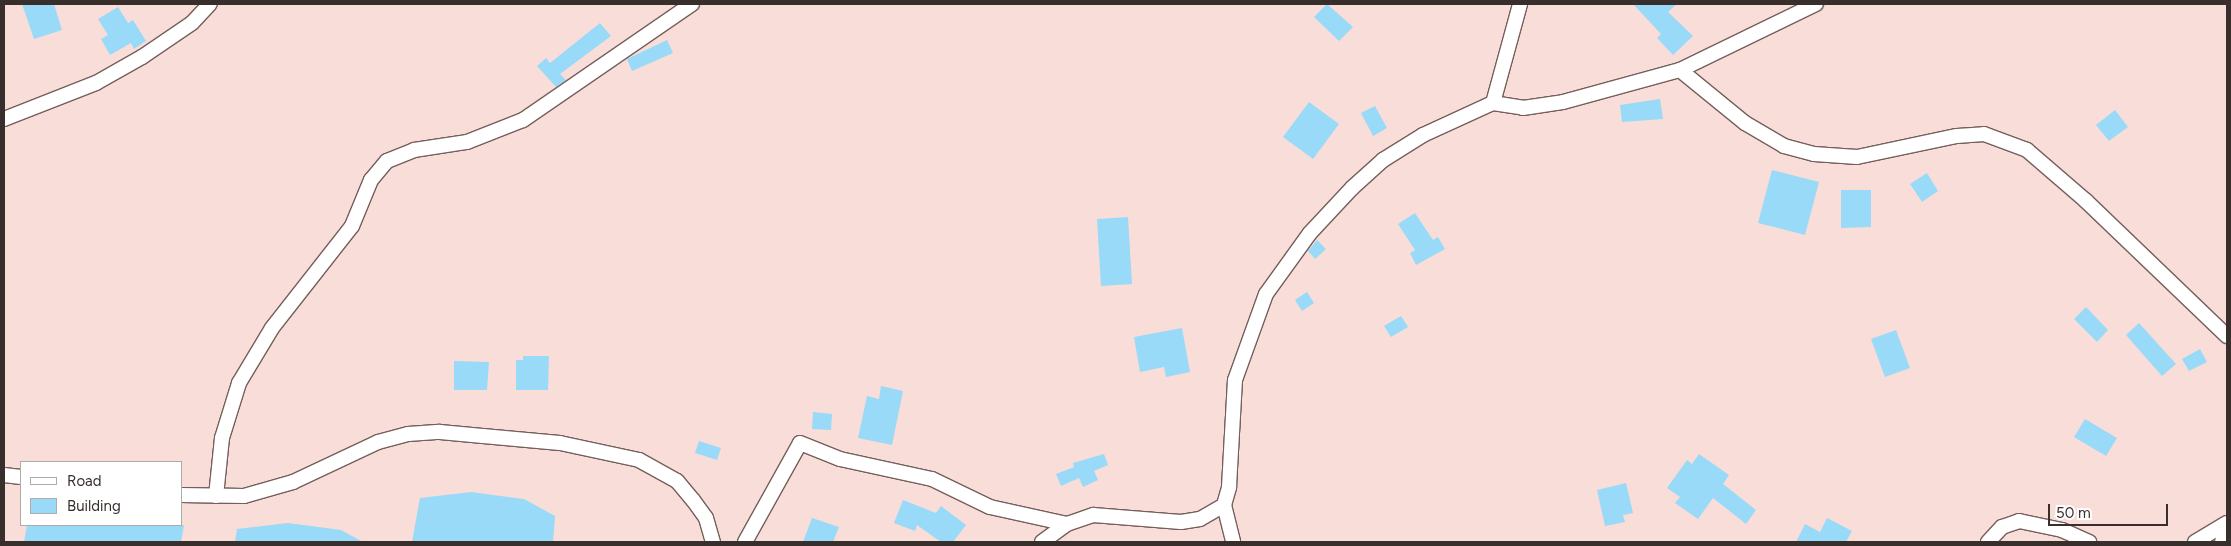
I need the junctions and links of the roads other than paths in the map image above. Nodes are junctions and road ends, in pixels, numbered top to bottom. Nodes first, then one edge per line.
1 (210, 4) edge
2 (692, 4) edge
3 (1520, 4) edge
4 (1816, 4) edge
5 (1680, 70) junction
6 (1493, 103) junction
7 (4, 119) edge
8 (2227, 336) edge
9 (4, 475) edge
10 (20, 477) edge
11 (182, 495) edge
12 (216, 496) junction
13 (1224, 505) junction
14 (1067, 524) junction
15 (2227, 524) edge
16 (713, 542) edge
17 (745, 542) edge
18 (1042, 542) edge
19 (1233, 542) edge
20 (1988, 542) edge
21 (2090, 542) edge
22 (2195, 542) edge
23 (2222, 542) edge

1 - 7 street
2 - 12 street
3 - 6 street
4 - 5 street
5 - 6 street
5 - 8 street
6 - 13 street
9 - 10 street
11 - 12 street
12 - 16 street
13 - 14 street
13 - 19 street
14 - 17 street
14 - 18 street
15 - 22 street
15 - 23 street
20 - 21 street

